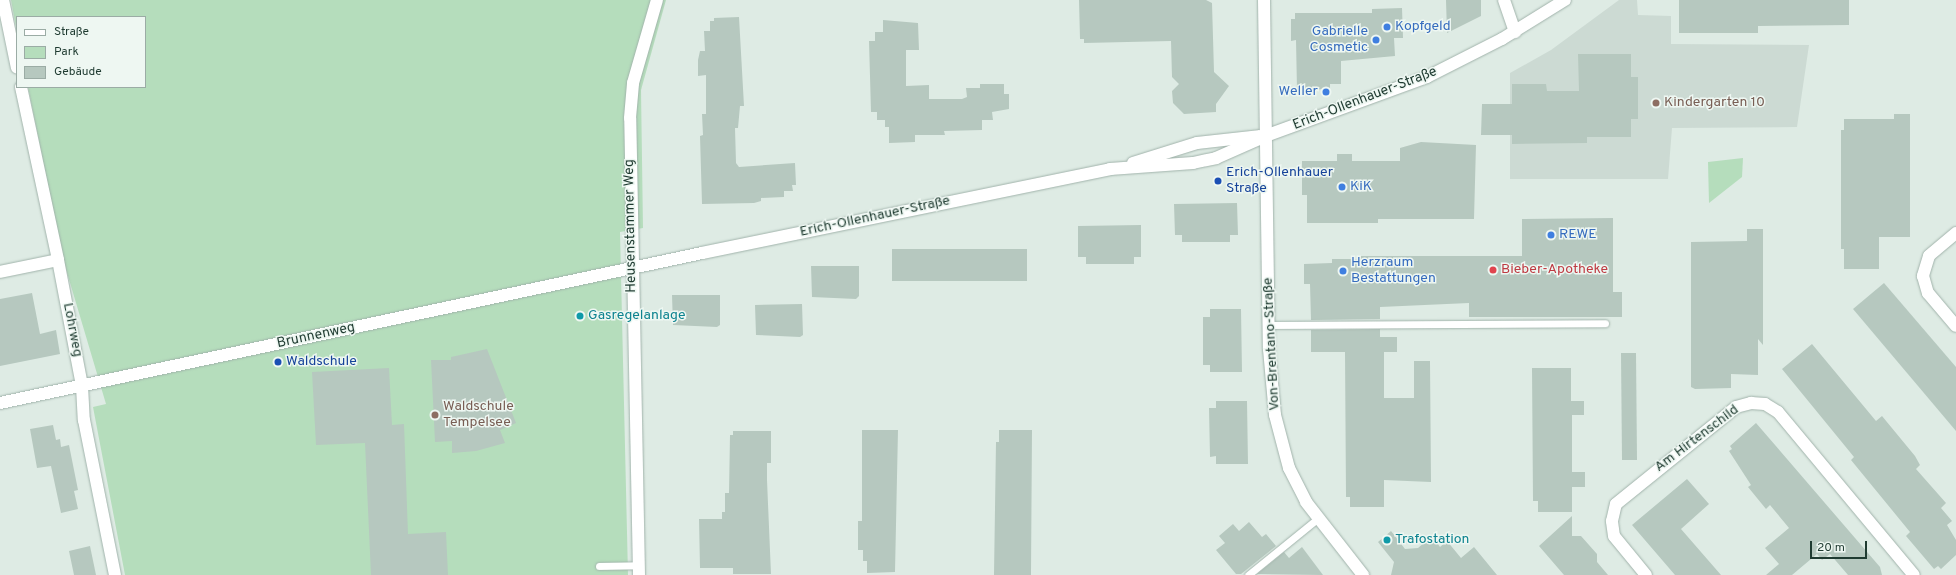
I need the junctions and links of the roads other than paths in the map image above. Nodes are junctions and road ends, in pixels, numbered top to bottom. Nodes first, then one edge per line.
1 (2, 0) edge
2 (657, 0) edge
3 (1264, 0) edge
4 (1504, 0) edge
5 (1565, 0) edge
6 (1515, 32) junction
7 (16, 63) edge
8 (21, 88) edge
9 (1268, 135) junction
10 (1118, 168) junction
11 (1956, 232) edge
12 (58, 260) junction
13 (632, 267) junction
14 (0, 272) edge
15 (1605, 323) dead end
16 (1269, 324) junction
17 (1956, 326) edge
18 (82, 386) junction
19 (0, 403) edge
20 (1317, 518) junction
21 (599, 566) dead end
22 (638, 570) edge
23 (115, 575) edge
24 (1248, 575) edge
25 (1363, 575) edge
26 (1646, 575) edge
27 (1914, 575) edge

1 - 7 street
2 - 13 street, Heusenstammer Weg
3 - 9 street, Von-Brentano-Straße
4 - 6 street
5 - 6 street, Erich-Ollenhauer-Straße
6 - 9 street, Erich-Ollenhauer-Straße
8 - 12 street, Lohrweg
9 - 10 street, Erich-Ollenhauer-Straße
9 - 10 street, Erich-Ollenhauer-Straße
9 - 16 street, Von-Brentano-Straße
10 - 13 street, Erich-Ollenhauer-Straße
11 - 17 street
12 - 14 street
12 - 18 street, Lohrweg
13 - 18 street, Brunnenweg
13 - 22 street, Heusenstammer Weg
15 - 16 lane
16 - 20 street, Von-Brentano-Straße
18 - 19 street, Brunnenweg
18 - 23 street, Lohrweg
20 - 24 lane
20 - 25 street, Von-Brentano-Straße
21 - 22 lane
26 - 27 street, Am Hirtenschild

